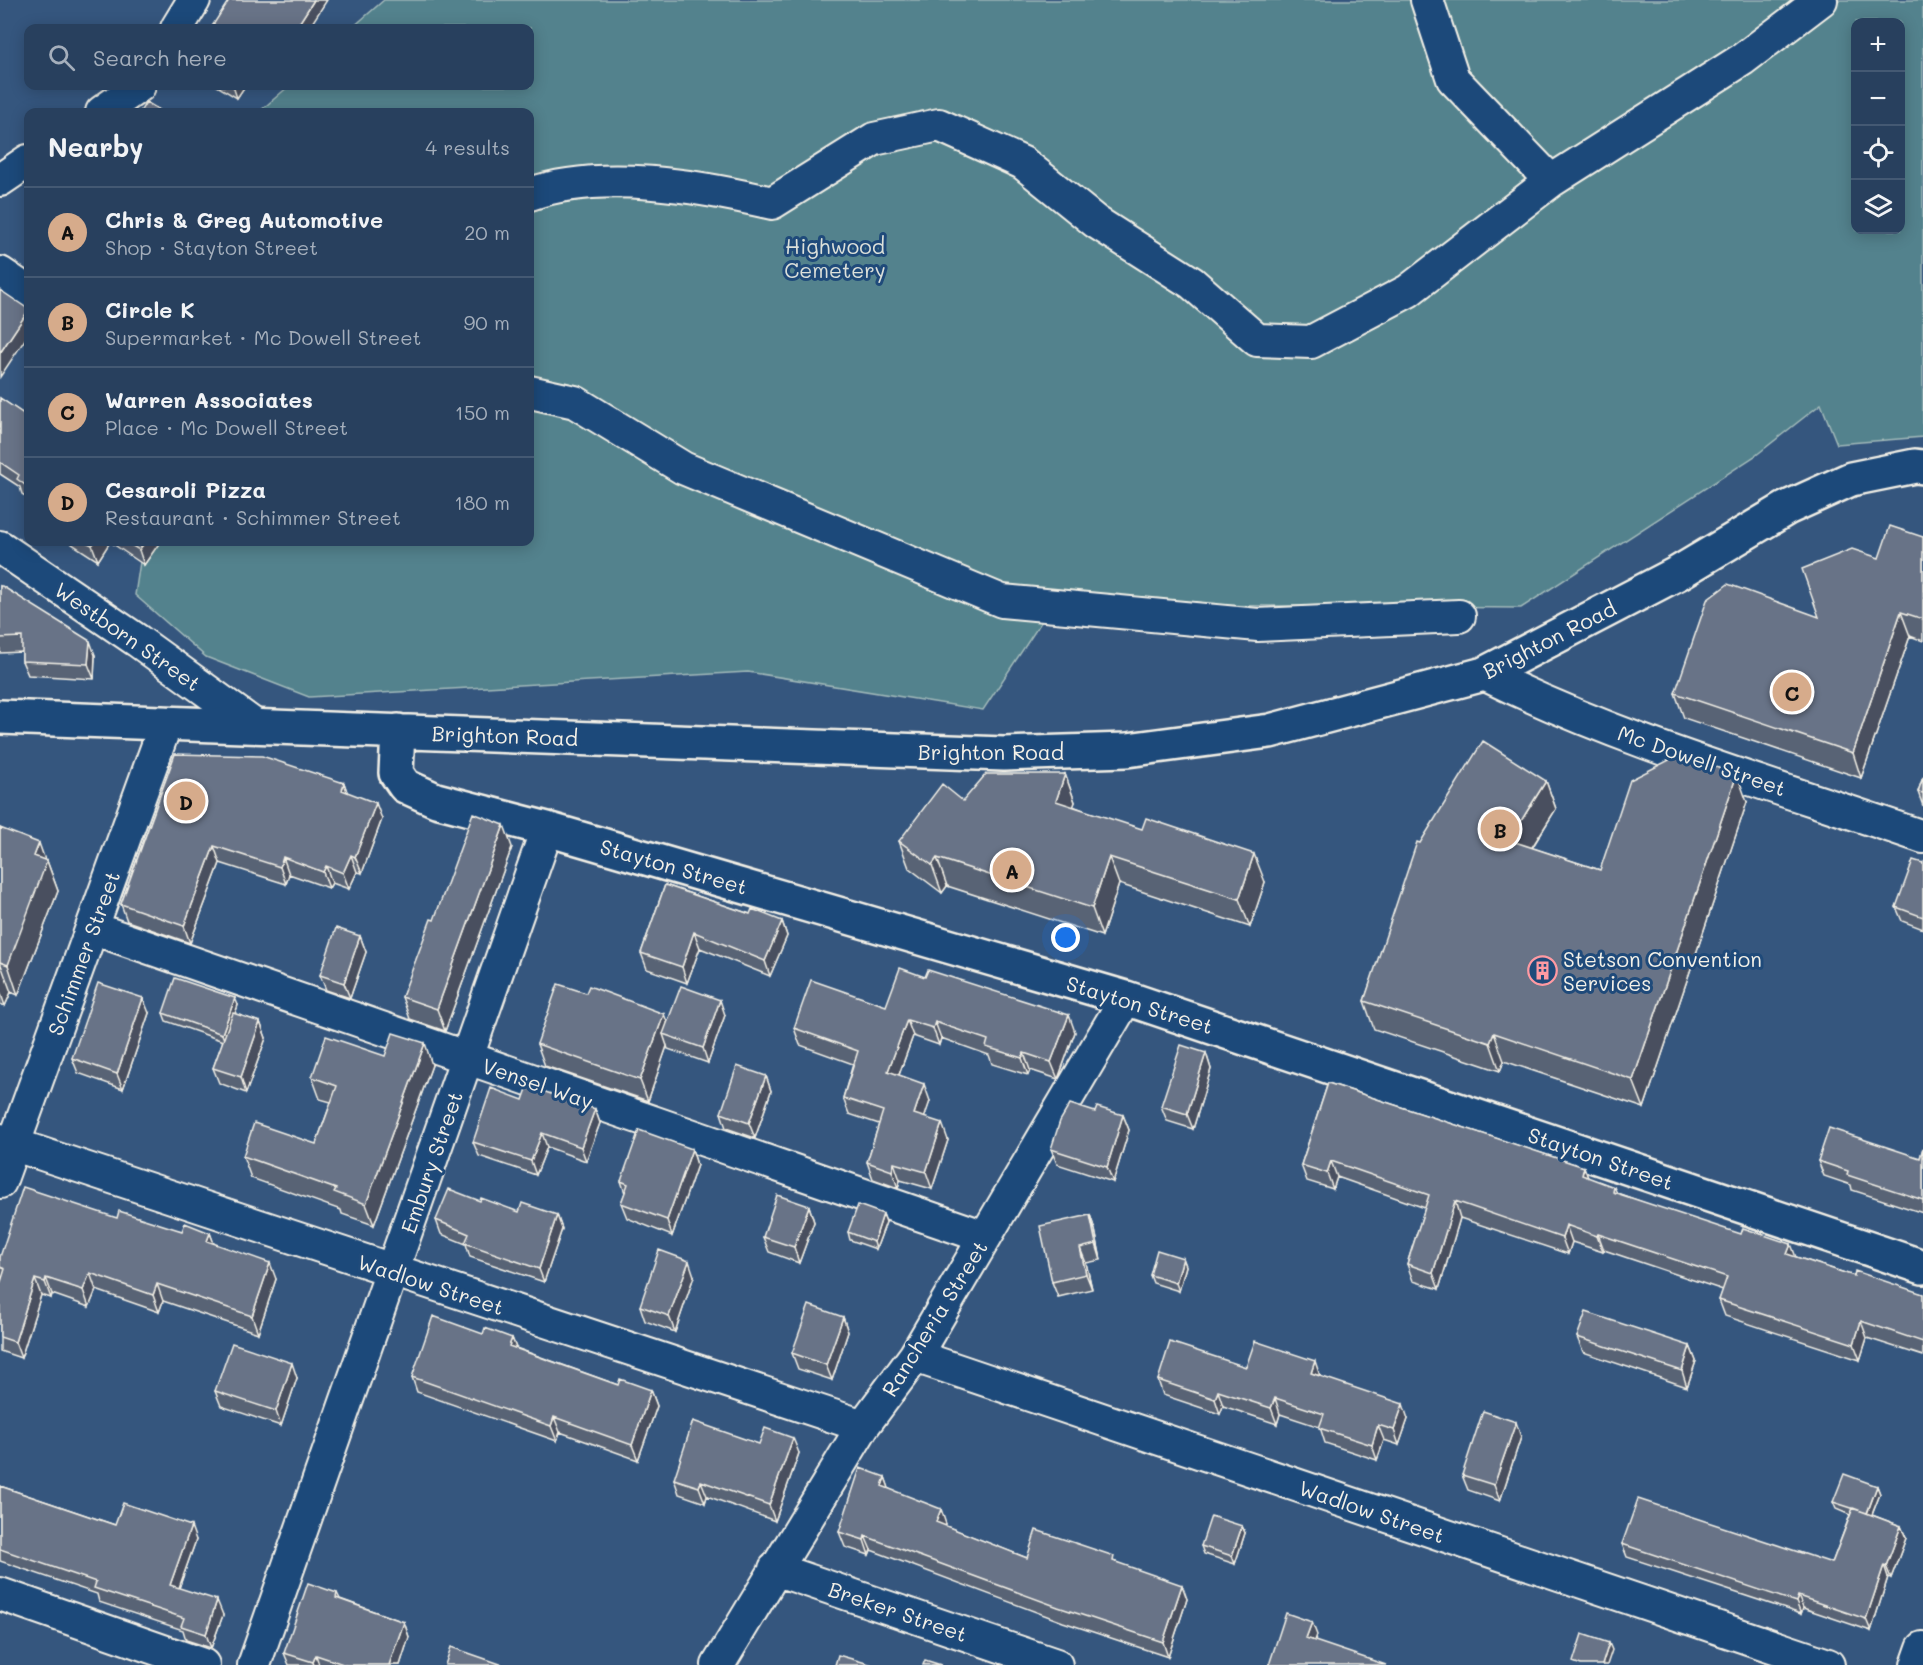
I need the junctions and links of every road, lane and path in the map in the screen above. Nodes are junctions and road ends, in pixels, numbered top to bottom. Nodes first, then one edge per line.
1 (194, 0) edge
2 (1427, 0) edge
3 (1821, 0) edge
4 (179, 24) edge
5 (133, 90) edge
6 (108, 108) edge
7 (24, 164) edge
8 (0, 180) edge
9 (1551, 181) junction
10 (534, 193) edge
11 (0, 273) edge
12 (24, 289) edge
13 (534, 393) edge
14 (1923, 467) edge
15 (0, 547) edge
16 (1459, 616) dead end
17 (1484, 674) junction
18 (0, 717) edge
19 (166, 723) junction
20 (254, 725) junction
21 (398, 731) junction
22 (547, 829) junction
23 (1923, 837) edge
24 (92, 928) junction
25 (1126, 998) junction
26 (467, 1059) junction
27 (7, 1142) edge
28 (0, 1182) edge
29 (985, 1237) junction
30 (1923, 1267) edge
31 (392, 1272) junction
32 (915, 1356) junction
33 (863, 1426) junction
34 (775, 1569) junction
35 (0, 1594) edge
36 (1923, 1648) edge
37 (203, 1665) edge
38 (254, 1665) edge
39 (718, 1665) edge
40 (1056, 1665) edge
41 (1828, 1665) edge
42 (1917, 1665) edge

1 - 4 street
2 - 9 street
3 - 9 street
5 - 6 street
7 - 8 street
9 - 10 street
11 - 12 street
13 - 16 street
14 - 17 street, Brighton Road
15 - 20 street, Westborn Street
17 - 21 street, Brighton Road
17 - 23 street, Mc Dowell Street
18 - 19 street, Brighton Road
19 - 20 street, Brighton Road
19 - 24 street, Schimmer Street
20 - 21 street, Brighton Road
21 - 22 street, Stayton Street
22 - 25 street, Stayton Street
22 - 26 street, Embury Street
24 - 26 street, Vensel Way
24 - 27 street, Schimmer Street
25 - 29 street, Rancheria Street
25 - 30 street, Stayton Street
26 - 29 street, Vensel Way
26 - 31 street, Embury Street
27 - 28 street, Schimmer Street
27 - 31 street, Wadlow Street
29 - 32 street, Rancheria Street
31 - 33 street, Wadlow Street
31 - 38 street, Embury Street
32 - 33 street, Rancheria Street
32 - 41 street, Wadlow Street
33 - 34 street, Rancheria Street
34 - 39 street, Rancheria Street
34 - 40 street, Breker Street
35 - 37 street
36 - 42 street

